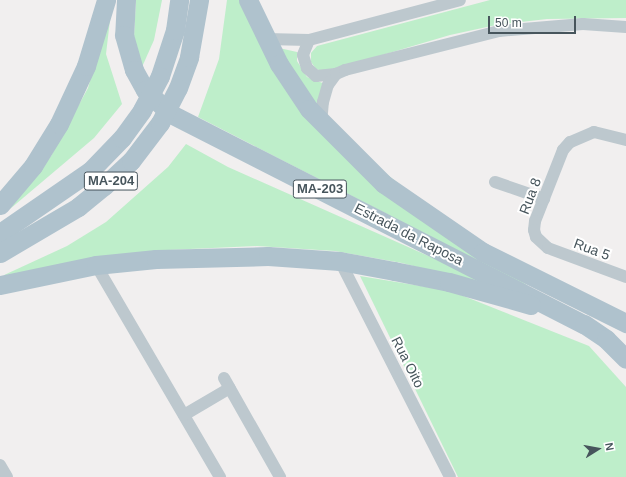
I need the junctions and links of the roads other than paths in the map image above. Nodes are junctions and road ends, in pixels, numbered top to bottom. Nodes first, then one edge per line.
1 (106, 0) edge
2 (126, 0) edge
3 (179, 0) edge
4 (199, 0) edge
5 (248, 0) edge
6 (460, 0) edge
7 (626, 27) edge
8 (266, 40) junction
9 (309, 40) junction
10 (336, 74) junction
11 (321, 124) junction
12 (626, 140) edge
13 (495, 182) dead end
14 (544, 198) junction
15 (0, 205) edge
16 (0, 233) edge
17 (548, 248) joint
18 (0, 253) edge
19 (340, 261) junction
20 (96, 265) junction
21 (626, 277) edge
22 (0, 285) edge
23 (626, 323) edge
24 (584, 324) junction
25 (626, 359) edge
26 (184, 415) junction
27 (0, 465) edge
28 (7, 477) edge
29 (220, 477) edge
30 (280, 477) edge
31 (450, 477) edge

1 - 15 main road
2 - 24 main road, Estrada da Raposa / MA-203
3 - 16 main road, MA-204, bridge
4 - 18 main road, MA-204, bridge
5 - 8 main road, Estrada da Raposa / MA-203
6 - 9 street
7 - 10 street
8 - 9 street
8 - 11 main road, Estrada da Raposa / MA-203
9 - 10 street
10 - 11 street
11 - 23 main road, Estrada da Raposa / MA-203
12 - 14 street, Rua 8
13 - 14 street
14 - 17 street, Rua 8
17 - 21 street, Rua 5
19 - 20 main road
19 - 24 main road
19 - 31 street, Rua Oito
20 - 22 main road
20 - 26 street
24 - 25 main road, Estrada da Raposa / MA-203
26 - 29 street
26 - 30 street
27 - 28 street

